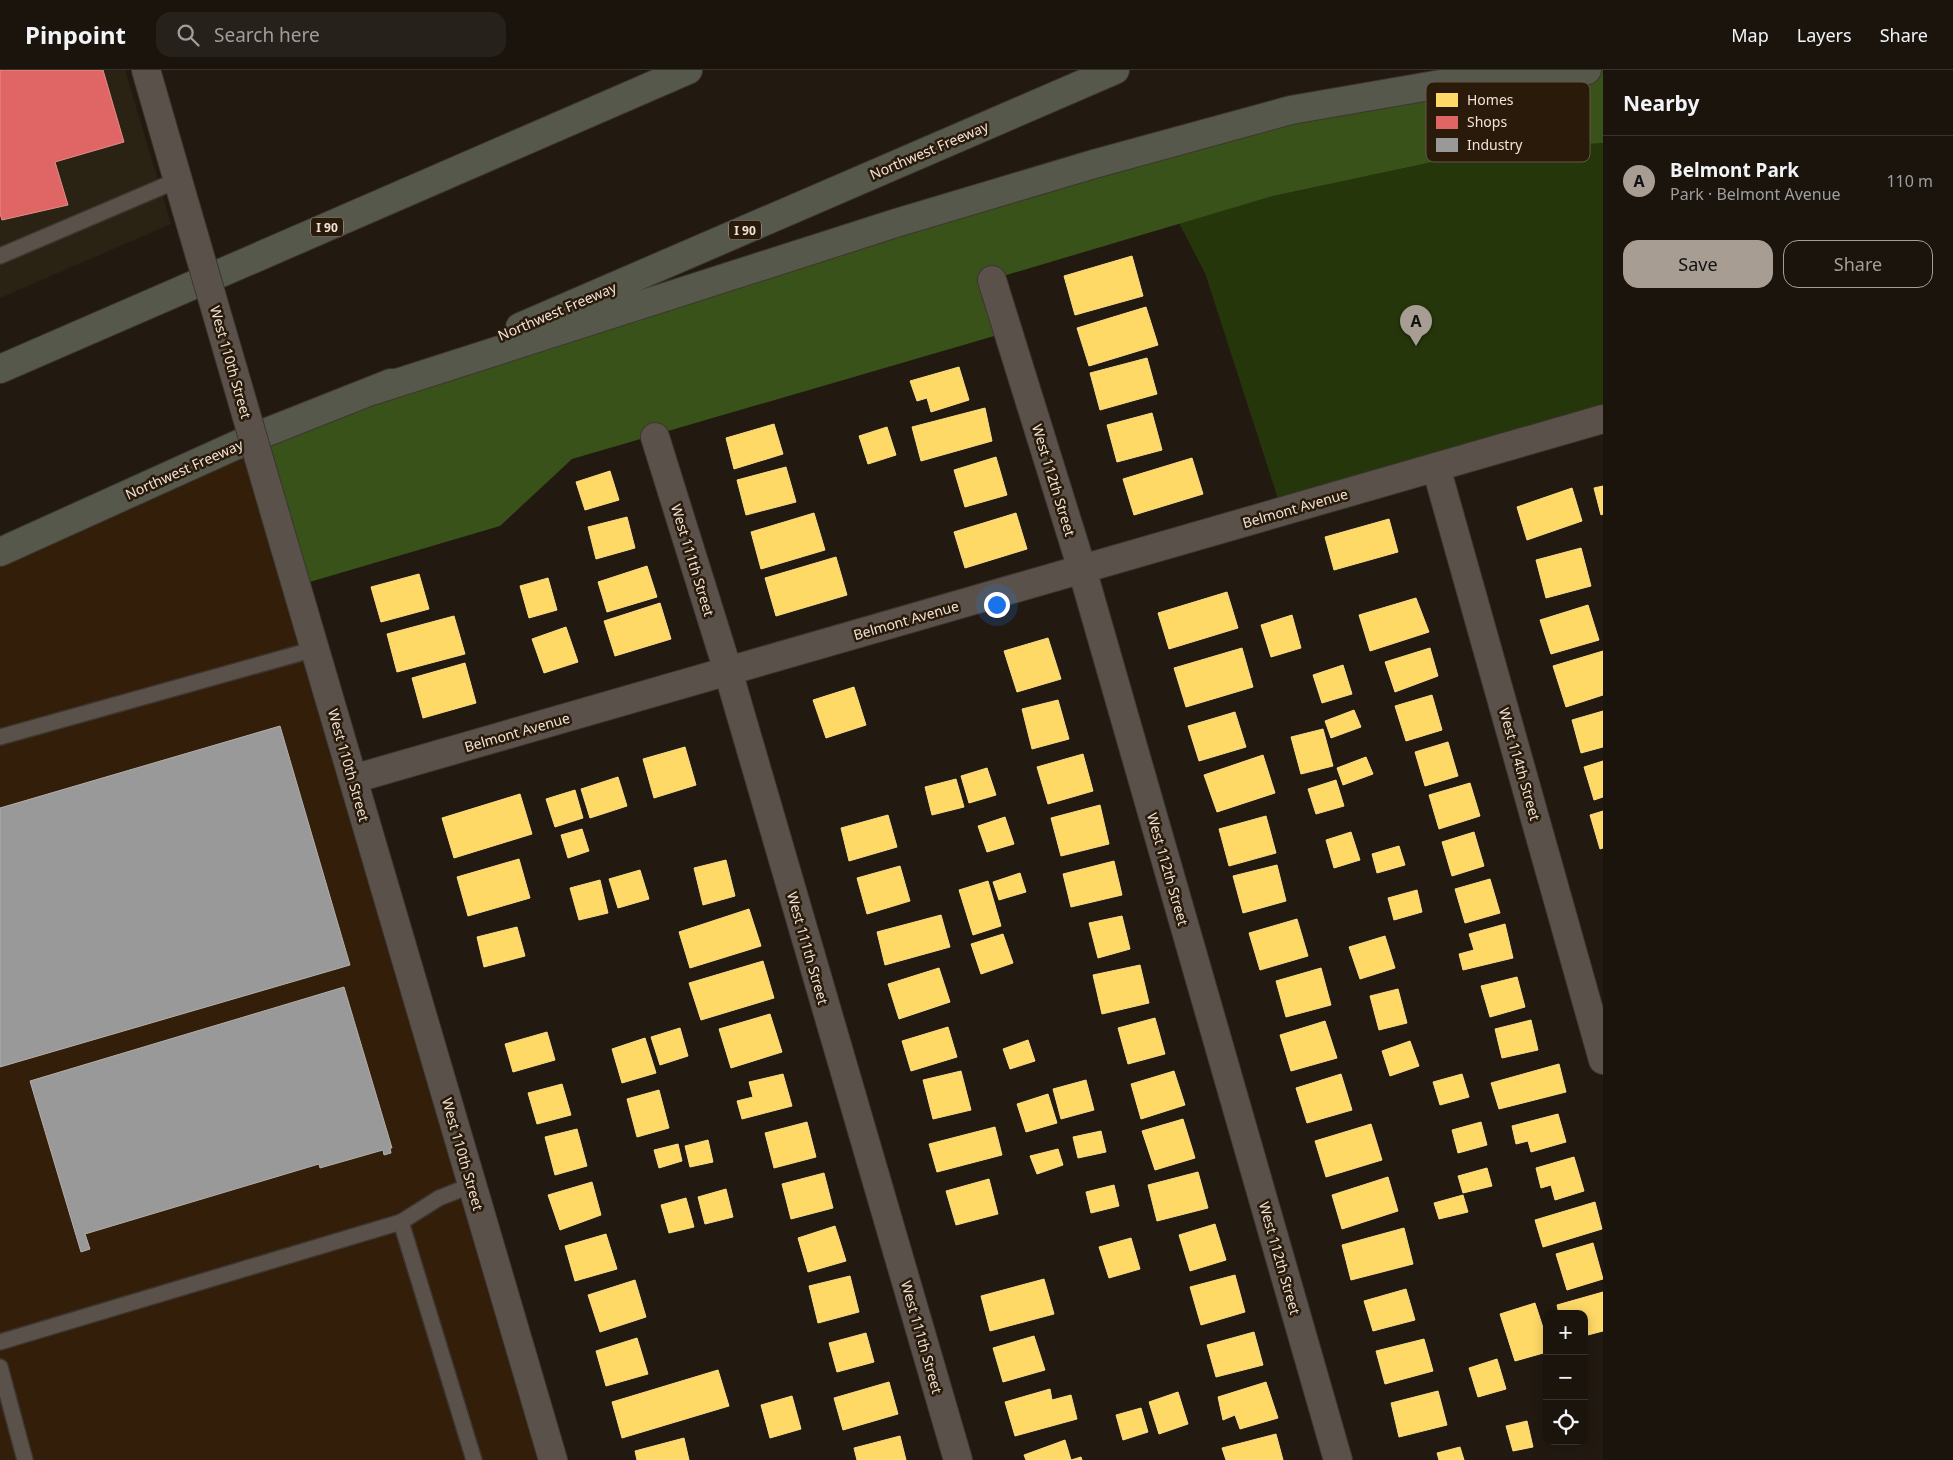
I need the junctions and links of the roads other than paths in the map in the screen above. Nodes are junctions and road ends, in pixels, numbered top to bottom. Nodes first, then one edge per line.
1 (146, 70) edge
2 (679, 70) edge
3 (688, 70) edge
4 (1115, 70) edge
5 (1587, 70) edge
6 (1458, 82) edge
7 (654, 85) junction
8 (1426, 87) edge
9 (178, 180) junction
10 (0, 256) edge
11 (992, 280) dead end
12 (0, 369) edge
13 (375, 390) junction
14 (1603, 419) edge
15 (655, 437) dead end
16 (1436, 467) junction
17 (0, 552) edge
18 (1082, 569) junction
19 (315, 649) junction
20 (728, 671) junction
21 (0, 737) edge
22 (353, 779) junction
23 (1603, 1060) edge
24 (472, 1185) junction
25 (401, 1222) junction
26 (0, 1342) edge
27 (0, 1367) edge
28 (25, 1460) edge
29 (474, 1460) edge
30 (553, 1460) edge
31 (958, 1460) edge
32 (1338, 1460) edge

1 - 9 street, West 110th Street
2 - 7 highway
3 - 7 highway, I 90
4 - 13 highway, Northwest Freeway / I 90
5 - 6 highway
7 - 12 highway, I 90
8 - 13 highway
9 - 10 lane
9 - 19 street, West 110th Street, bridge
11 - 18 street, West 112th Street
13 - 17 highway, Northwest Freeway / I 90
14 - 16 street, Belmont Avenue
15 - 20 street, West 111th Street
16 - 18 street, Belmont Avenue
16 - 23 street, West 114th Street
18 - 20 street, Belmont Avenue
18 - 32 street, West 112th Street
19 - 21 lane
19 - 22 street, West 110th Street
20 - 22 street, Belmont Avenue
20 - 31 street, West 111th Street
22 - 24 street, West 110th Street
24 - 25 lane
24 - 30 street, West 110th Street
25 - 26 lane
25 - 29 lane
27 - 28 lane

